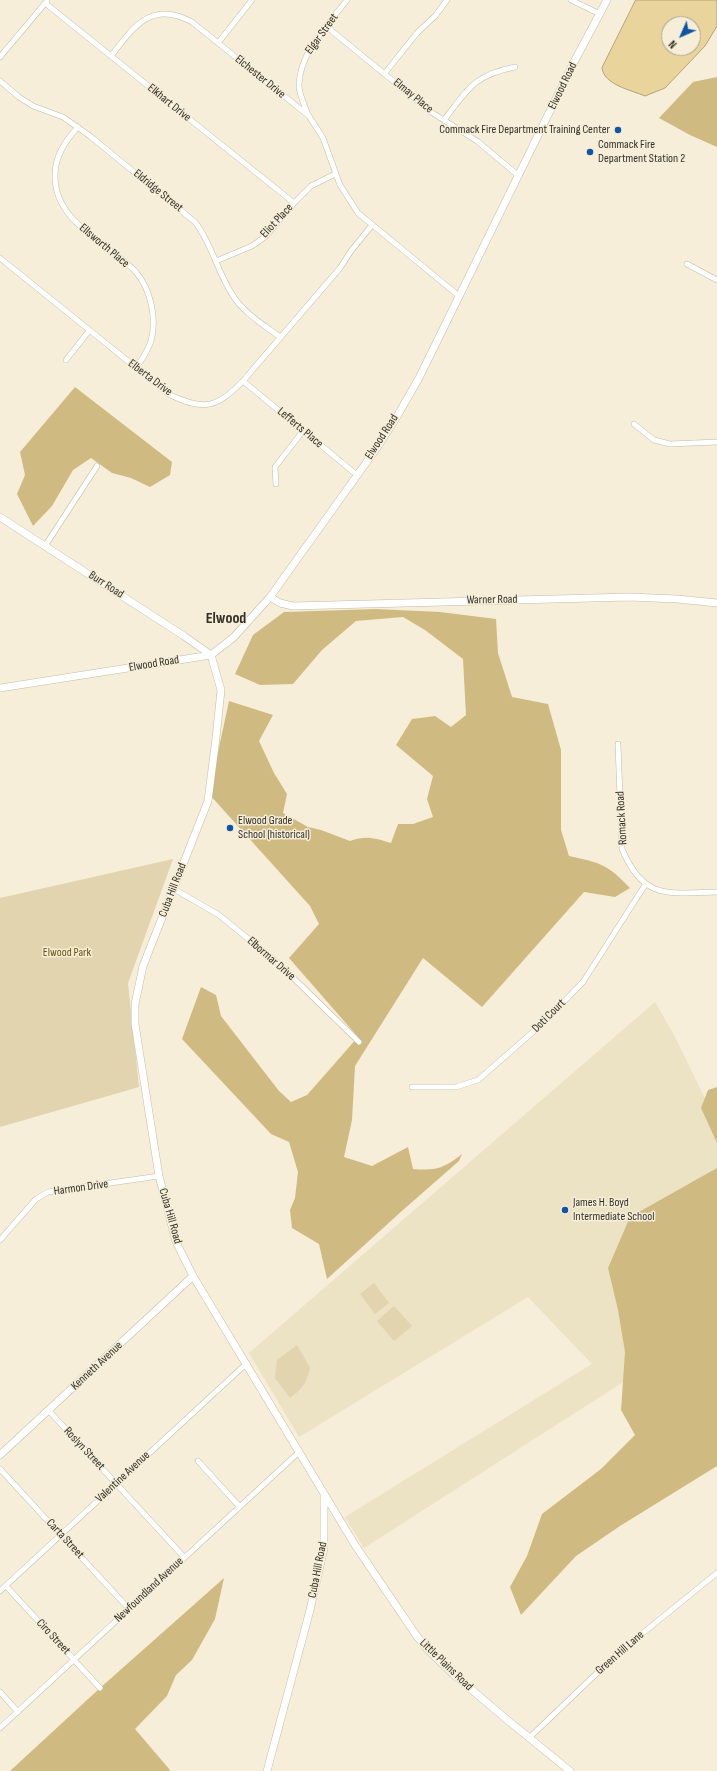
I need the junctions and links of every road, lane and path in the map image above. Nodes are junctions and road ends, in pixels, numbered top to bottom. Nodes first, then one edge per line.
1 (252, 0) edge
2 (347, 0) edge
3 (447, 0) edge
4 (571, 0) edge
5 (607, 0) edge
6 (46, 1) edge
7 (600, 14) junction
8 (327, 27) junction
9 (218, 43) junction
10 (111, 56) junction
11 (0, 57) edge
12 (515, 67) dead end
13 (385, 73) junction
14 (0, 81) edge
15 (309, 116) junction
16 (444, 120) junction
17 (78, 127) junction
18 (334, 174) junction
19 (519, 176) junction
20 (294, 203) junction
21 (372, 225) junction
22 (0, 258) edge
23 (216, 261) junction
24 (687, 264) dead end
25 (717, 280) edge
26 (459, 296) junction
27 (89, 331) junction
28 (280, 337) junction
29 (66, 360) dead end
30 (136, 368) junction
31 (243, 381) junction
32 (634, 424) dead end
33 (304, 431) junction
34 (717, 442) edge
35 (97, 466) dead end
36 (357, 475) junction
37 (276, 484) dead end
38 (0, 516) edge
39 (45, 546) junction
40 (270, 597) junction
41 (717, 603) edge
42 (211, 656) junction
43 (0, 688) edge
44 (618, 744) dead end
45 (645, 885) junction
46 (174, 889) junction
47 (717, 892) edge
48 (359, 1042) dead end
49 (412, 1087) dead end
50 (159, 1176) junction
51 (0, 1240) edge
52 (193, 1276) junction
53 (247, 1362) junction
54 (49, 1411) junction
55 (299, 1452) junction
56 (0, 1455) edge
57 (198, 1461) dead end
58 (0, 1469) edge
59 (116, 1484) junction
60 (324, 1494) junction
61 (239, 1506) junction
62 (61, 1534) junction
63 (184, 1557) junction
64 (717, 1573) edge
65 (6, 1586) junction
66 (0, 1591) edge
67 (129, 1609) junction
68 (74, 1660) junction
69 (100, 1688) dead end
70 (0, 1692) edge
71 (18, 1712) junction
72 (0, 1728) edge
73 (529, 1738) junction
74 (267, 1771) edge
75 (570, 1771) edge

1 - 9 street
2 - 8 street, Elgar Street
3 - 13 street
4 - 7 street
5 - 7 main road, Elwood Road
6 - 10 street, Elkhart Drive
6 - 11 street
7 - 19 main road, Elwood Road
8 - 13 street, Elmay Place
8 - 15 street, Elgar Street
9 - 10 street, Elchester Drive
9 - 15 street, Elchester Drive
10 - 20 street, Elkhart Drive
12 - 16 street
13 - 16 street, Elmay Place
14 - 17 street, Eldridge Street
15 - 18 street, Elchester Drive
16 - 19 street, Elmay Place
17 - 23 street, Eldridge Street
17 - 30 street, Ellsworth Place
18 - 20 street, Eliot Place
18 - 21 street, Elchester Drive
19 - 26 main road, Elwood Road
20 - 23 street, Eliot Place
21 - 26 street, Elchester Drive
21 - 28 street, Elberta Drive
22 - 27 street, Elberta Drive
23 - 28 street, Eldridge Street
24 - 25 street
26 - 36 main road, Elwood Road
27 - 29 street
27 - 30 street, Elberta Drive
28 - 31 street, Elberta Drive
30 - 31 street, Elberta Drive
31 - 33 street, Lefferts Place
32 - 34 street
33 - 36 street, Lefferts Place
33 - 37 street
35 - 39 street
36 - 40 main road, Elwood Road
38 - 39 main road, Burr Road
39 - 42 main road, Burr Road
40 - 41 main road, Warner Road
40 - 42 main road, Elwood Road
42 - 43 main road, Elwood Road
42 - 46 main road, Cuba Hill Road
44 - 45 street, Romack Road
45 - 47 street
45 - 49 street, Doti Court
46 - 48 street, Elbormar Drive
46 - 50 main road, Cuba Hill Road
50 - 51 street, Harmon Drive
50 - 52 main road, Cuba Hill Road
52 - 53 main road, Cuba Hill Road
52 - 54 main road, Kenneth Avenue
53 - 55 main road, Cuba Hill Road
53 - 59 street, Valentine Avenue
54 - 56 main road, Kenneth Avenue
54 - 59 street, Roslyn Street
55 - 60 main road, Cuba Hill Road
55 - 61 street, Newfoundland Avenue
57 - 61 street
58 - 62 street, Carta Street
59 - 62 street, Valentine Avenue
59 - 63 street, Roslyn Street
60 - 73 main road, Little Plains Road
60 - 74 main road, Cuba Hill Road
61 - 63 street, Newfoundland Avenue
62 - 65 street, Valentine Avenue
62 - 67 street, Carta Street
63 - 67 street, Newfoundland Avenue
64 - 73 street, Green Hill Lane
65 - 66 street, Valentine Avenue
65 - 68 street, Ciro Street
67 - 68 street, Newfoundland Avenue
68 - 69 street, Ciro Street
68 - 71 street, Newfoundland Avenue
70 - 71 street
71 - 72 street, Newfoundland Avenue
73 - 75 main road, Little Plains Road

